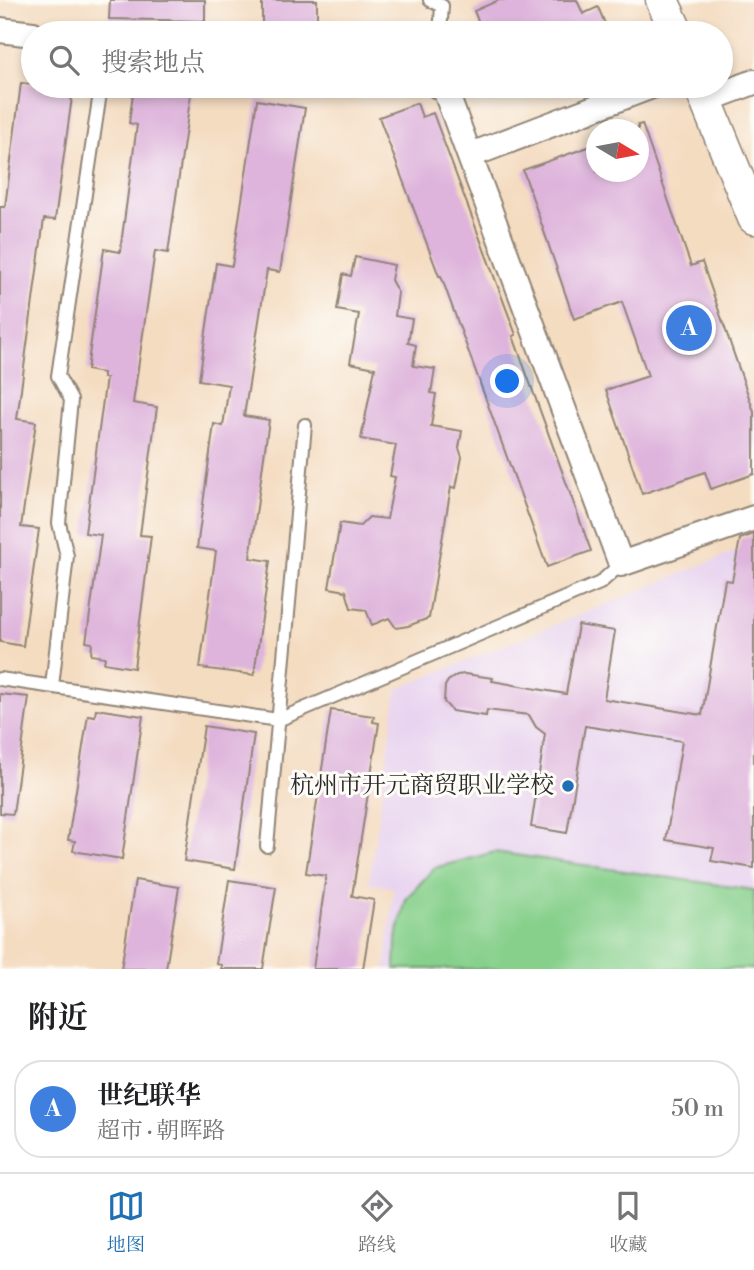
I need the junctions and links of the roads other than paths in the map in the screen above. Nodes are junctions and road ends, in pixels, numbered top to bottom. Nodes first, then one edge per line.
1 (430, 0) edge
2 (662, 0) edge
3 (441, 21) edge
4 (672, 21) edge
5 (0, 30) edge
6 (21, 33) edge
7 (754, 82) edge
8 (733, 87) edge
9 (99, 98) edge
10 (449, 98) edge
11 (621, 98) edge
12 (705, 98) edge
13 (471, 155) junction
14 (754, 218) edge
15 (305, 425) dead end
16 (754, 518) edge
17 (621, 564) junction
18 (0, 679) edge
19 (52, 686) junction
20 (278, 720) junction
21 (267, 846) dead end

1 - 3 lane
2 - 4 street
5 - 6 street
7 - 8 street
9 - 19 lane
10 - 13 street
11 - 13 street
12 - 14 street
13 - 17 street
15 - 20 lane
16 - 17 street
17 - 20 lane
18 - 19 lane
19 - 20 lane
20 - 21 lane

